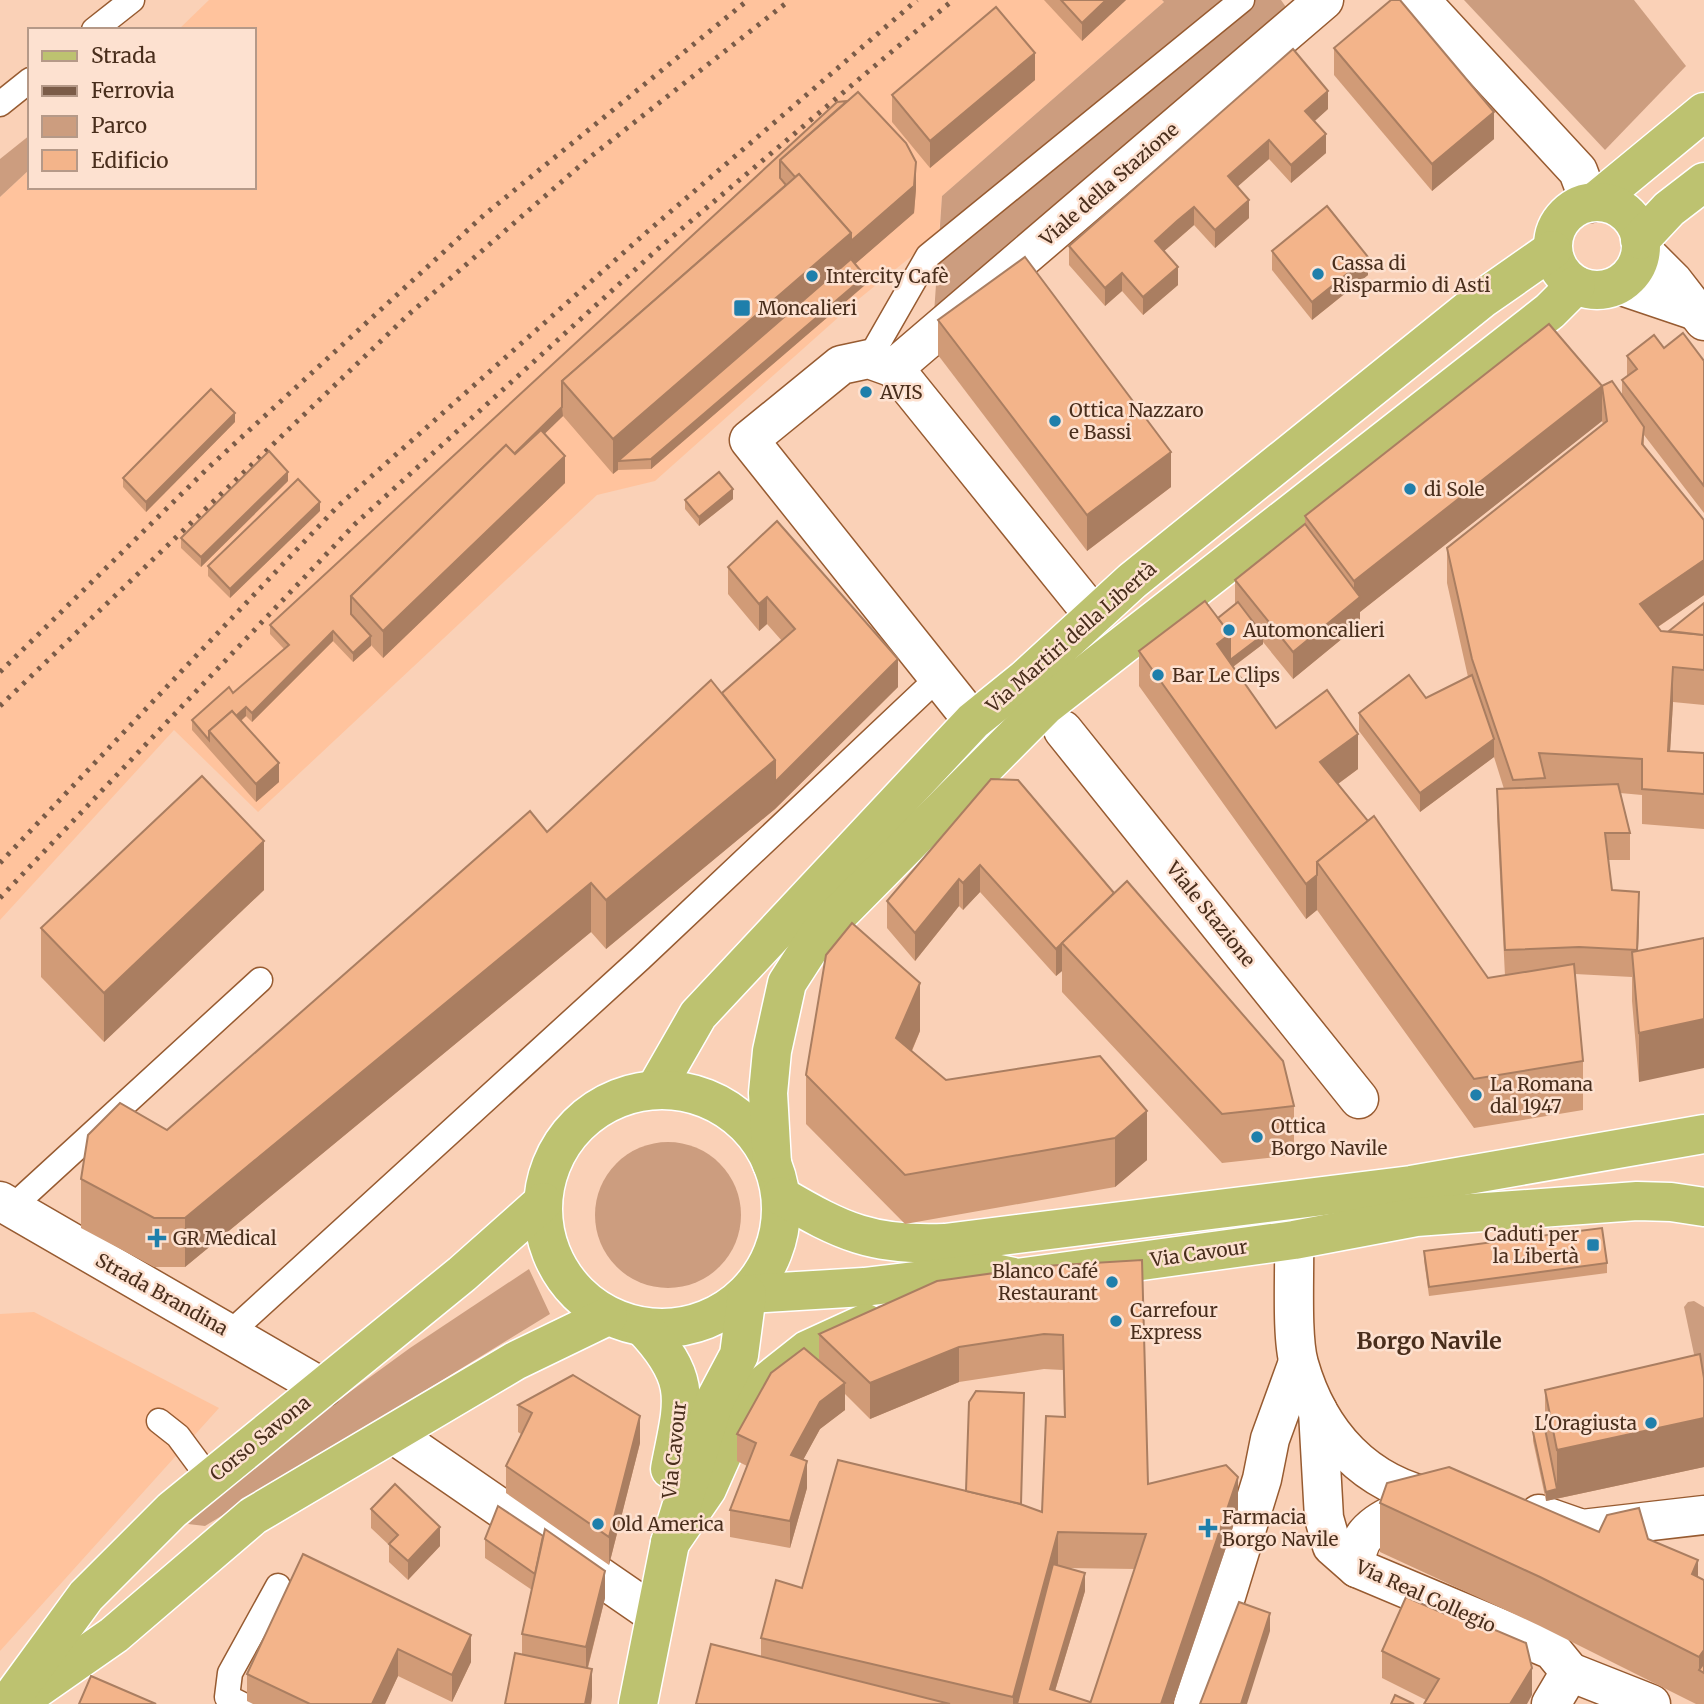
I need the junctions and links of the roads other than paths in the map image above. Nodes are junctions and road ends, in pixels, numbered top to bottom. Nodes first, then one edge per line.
1 (132, 0) edge
2 (1242, 0) edge
3 (1324, 0) edge
4 (1420, 0) edge
5 (97, 28) edge
6 (28, 82) edge
7 (0, 104) edge
8 (1704, 112) edge
9 (1704, 182) edge
10 (1593, 202) junction
11 (1640, 244) junction
12 (1552, 250) junction
13 (1576, 285) junction
14 (1619, 285) junction
15 (1700, 316) edge
16 (881, 364) junction
17 (1094, 616) junction
18 (940, 676) junction
19 (973, 721) junction
20 (1063, 730) dead end
21 (260, 980) dead end
22 (655, 1090) junction
23 (1359, 1099) dead end
24 (1704, 1134) edge
25 (777, 1180) junction
26 (543, 1202) junction
27 (5, 1205) edge
28 (1704, 1208) edge
29 (1294, 1240) junction
30 (1017, 1278) junction
31 (747, 1294) junction
32 (625, 1322) junction
33 (231, 1332) junction
34 (1298, 1362) junction
35 (323, 1388) junction
36 (1318, 1411) junction
37 (159, 1420) dead end
38 (393, 1434) junction
39 (209, 1478) junction
40 (1471, 1503) junction
41 (1704, 1516) edge
42 (670, 1543) junction
43 (1357, 1568) junction
44 (278, 1586) dead end
45 (654, 1614) junction
46 (1561, 1688) edge
47 (7, 1704) edge
48 (15, 1704) edge
49 (241, 1704) edge
50 (638, 1704) edge
51 (1193, 1704) edge
52 (1651, 1704) edge

1 - 5 lane
2 - 16 lane
3 - 16 street, Viale della Stazione
4 - 10 street
6 - 7 lane
8 - 10 main road
9 - 11 main road
10 - 11 main road
10 - 12 main road
11 - 14 main road
11 - 15 street
12 - 13 main road
12 - 17 main road, Via Martiri della Libertà
13 - 14 main road
13 - 25 main road
14 - 15 street
16 - 17 street
16 - 18 street, Viale della Stazione
17 - 19 main road, Via Martiri della Libertà
18 - 19 street, Viale della Stazione
18 - 33 lane
19 - 22 main road, Via Martiri della Libertà
20 - 23 street, Viale Stazione
21 - 27 lane
22 - 25 main road
22 - 26 main road
24 - 25 main road
25 - 31 main road
26 - 32 main road
26 - 35 main road, Corso Savona
27 - 33 street, Strada Brandina
28 - 29 main road, Via Cavour
29 - 30 main road, Via Cavour
29 - 34 street
30 - 31 main road, Via Cavour
30 - 42 main road
31 - 32 main road
31 - 42 main road, Via Cavour
32 - 38 main road
32 - 42 main road, Via Cavour
33 - 35 street, Strada Brandina
34 - 36 street
34 - 51 street
35 - 39 main road, Corso Savona
36 - 40 street
36 - 43 street, Via Real Collegio
37 - 39 lane
38 - 45 street
38 - 48 main road
39 - 47 main road, Corso Savona
40 - 41 street
40 - 43 street
42 - 45 main road, Via Cavour
43 - 46 street, Via Real Collegio
44 - 49 lane
45 - 50 main road, Via Cavour
46 - 52 street

